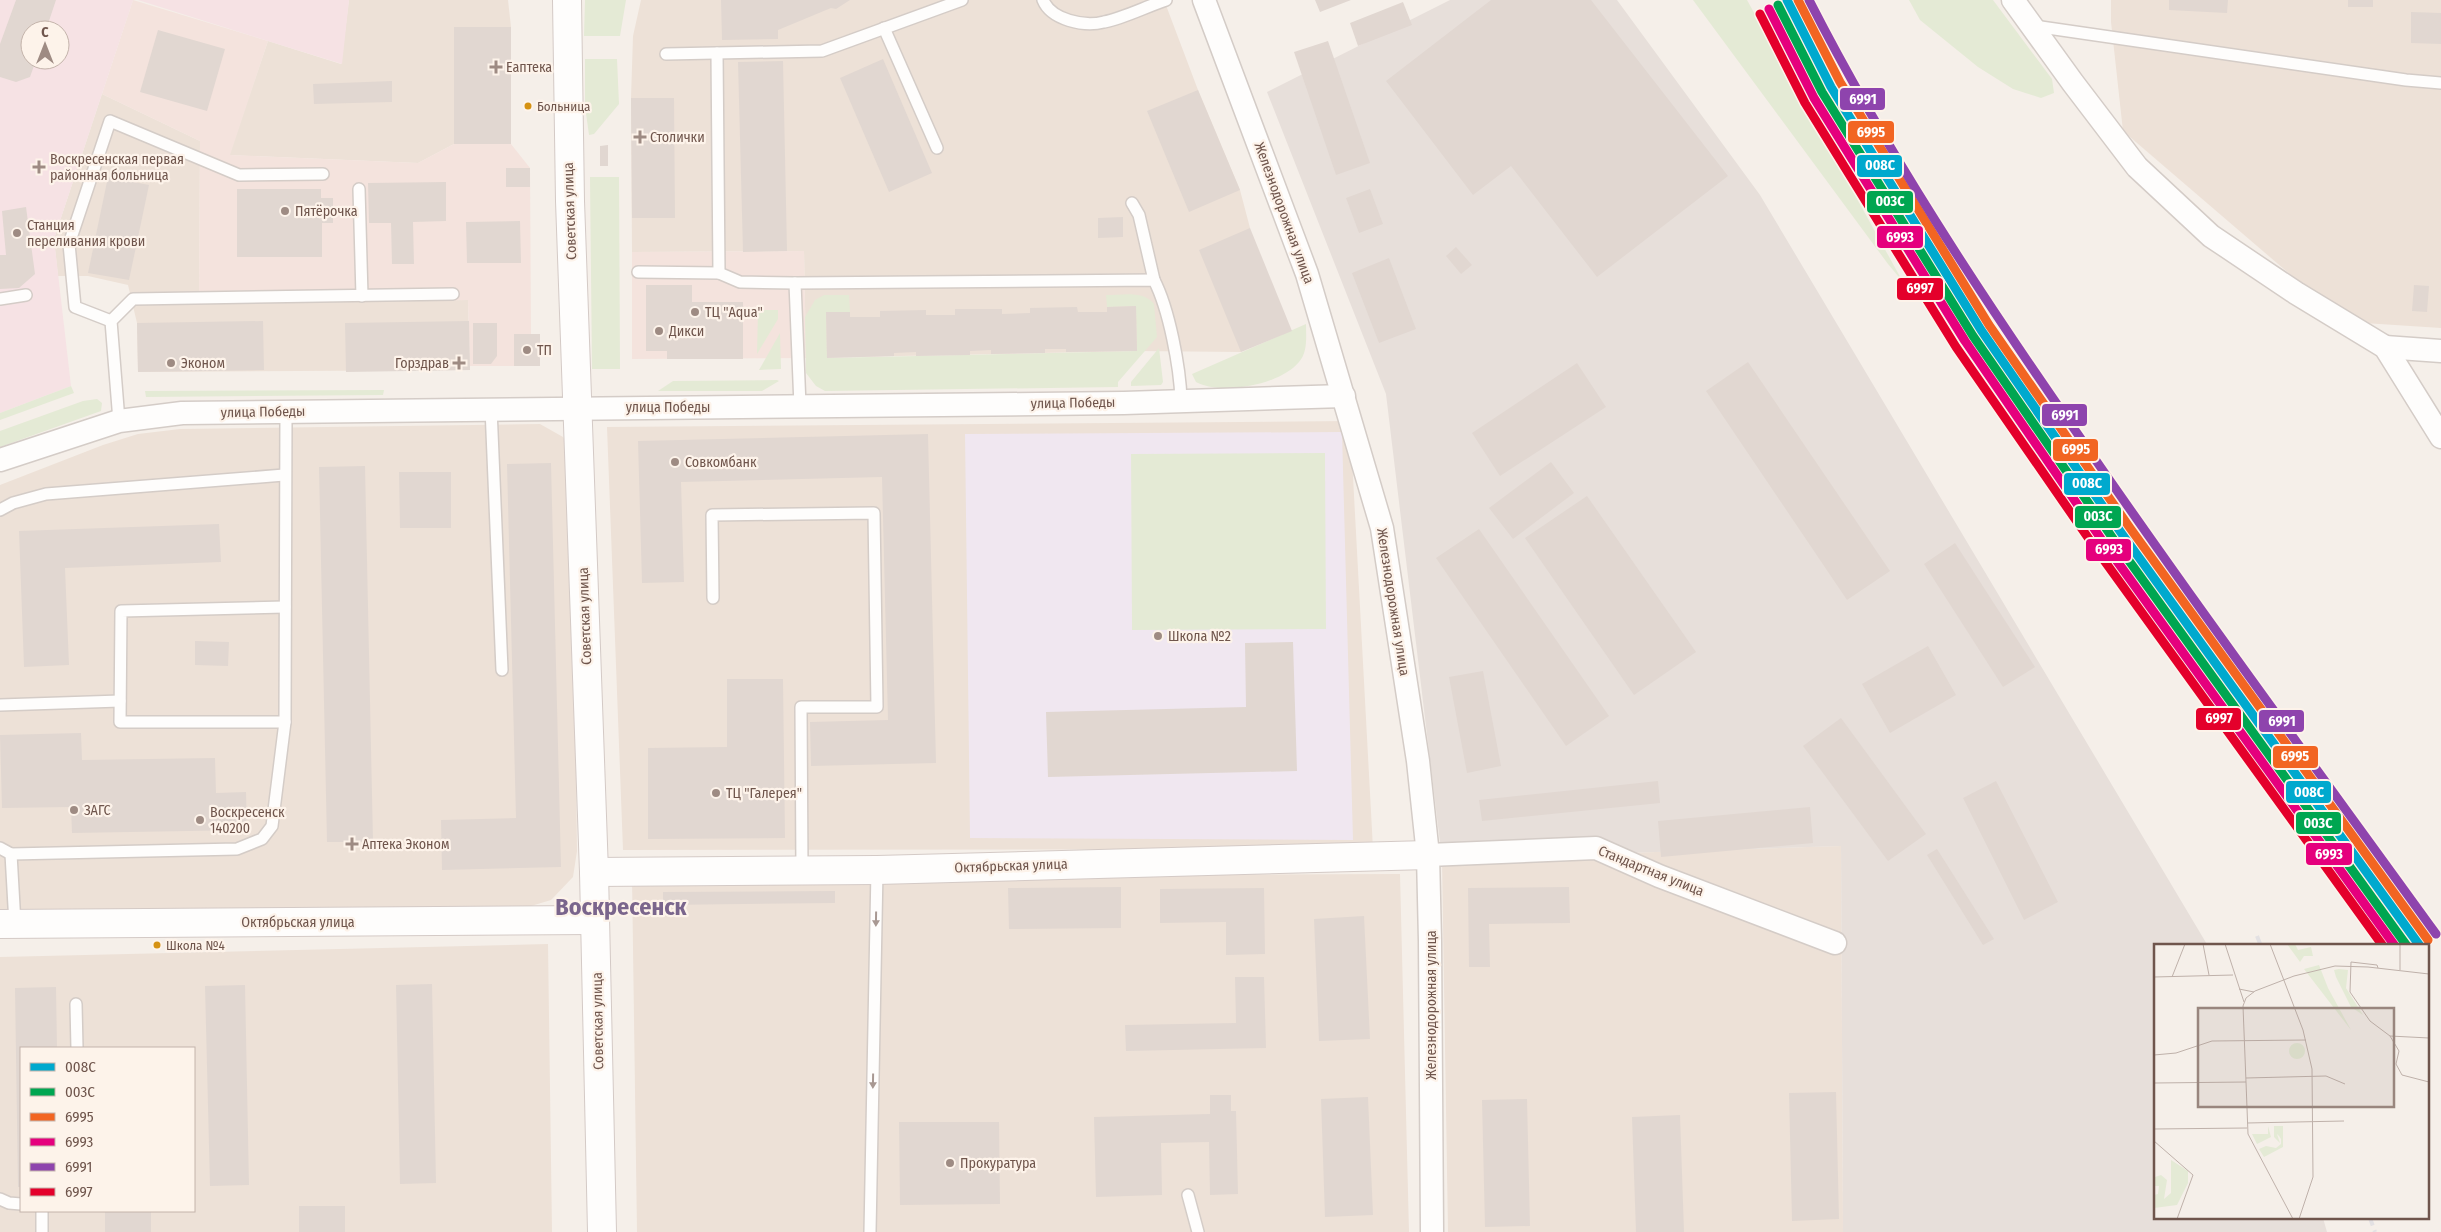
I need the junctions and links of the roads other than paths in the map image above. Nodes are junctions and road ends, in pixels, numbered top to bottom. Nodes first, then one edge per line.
1 (567, 0) edge
2 (962, 0) edge
3 (1043, 0) edge
4 (1166, 0) edge
5 (1204, 0) edge
6 (2013, 0) edge
7 (2032, 26) junction
8 (884, 28) junction
9 (717, 53) junction
10 (666, 54) dead end
11 (2441, 83) edge
12 (937, 148) dead end
13 (323, 174) dead end
14 (359, 189) dead end
15 (1132, 202) dead end
16 (638, 272) dead end
17 (719, 273) junction
18 (1154, 280) junction
19 (795, 283) junction
20 (453, 294) dead end
21 (26, 295) dead end
22 (362, 296) junction
23 (0, 299) edge
24 (111, 321) junction
25 (2385, 346) junction
26 (2441, 351) edge
27 (1344, 396) junction
28 (1181, 400) junction
29 (800, 406) junction
30 (576, 407) junction
31 (491, 408) junction
32 (286, 412) junction
33 (119, 421) junction
34 (2441, 437) edge
35 (0, 460) edge
36 (284, 475) junction
37 (0, 510) edge
38 (714, 598) dead end
39 (285, 607) junction
40 (502, 670) dead end
41 (120, 701) junction
42 (0, 705) edge
43 (285, 722) junction
44 (0, 848) edge
45 (11, 854) junction
46 (1428, 855) junction
47 (802, 870) junction
48 (877, 870) junction
49 (594, 872) junction
50 (595, 920) junction
51 (8, 924) edge
52 (1835, 943) dead end
53 (76, 1004) dead end
54 (77, 1047) edge
55 (1188, 1195) dead end
56 (0, 1199) edge
57 (20, 1204) edge
58 (42, 1212) edge
59 (42, 1232) edge
60 (602, 1232) edge
61 (870, 1232) edge
62 (1198, 1232) edge
63 (1432, 1232) edge

1 - 30 main road, Советская улица
2 - 8 lane
3 - 4 lane
5 - 27 street, Железнодорожная улица
6 - 7 street
7 - 11 lane
7 - 25 street
8 - 9 lane
8 - 12 lane
9 - 10 lane
9 - 17 lane
13 - 24 lane
14 - 22 lane
15 - 18 lane
16 - 17 lane
17 - 19 lane
18 - 19 lane
18 - 28 lane
19 - 29 lane
20 - 22 lane
21 - 23 lane
22 - 24 lane
24 - 33 lane
25 - 26 street
25 - 34 street
27 - 28 street, улица Победы
27 - 46 street, Железнодорожная улица
28 - 29 street, улица Победы
29 - 30 street, улица Победы
30 - 31 street, улица Победы
30 - 49 main road, Советская улица
31 - 32 street, улица Победы
31 - 40 lane
32 - 33 street, улица Победы
32 - 36 lane
33 - 35 street, улица Победы
36 - 37 lane
36 - 39 lane
38 - 47 lane
39 - 41 lane
39 - 43 lane
41 - 42 lane
41 - 43 lane
43 - 45 lane
44 - 45 lane
45 - 51 lane
46 - 48 main road, Октябрьская улица
46 - 52 street, Стандартная улица
46 - 63 street, Железнодорожная улица
47 - 48 main road, Октябрьская улица
47 - 49 main road, Октябрьская улица
48 -> 61 lane
49 - 50 main road, Советская улица
50 - 51 main road, Октябрьская улица
50 - 60 main road, Советская улица
53 - 54 lane
55 - 62 lane
56 - 57 lane
58 - 59 lane

